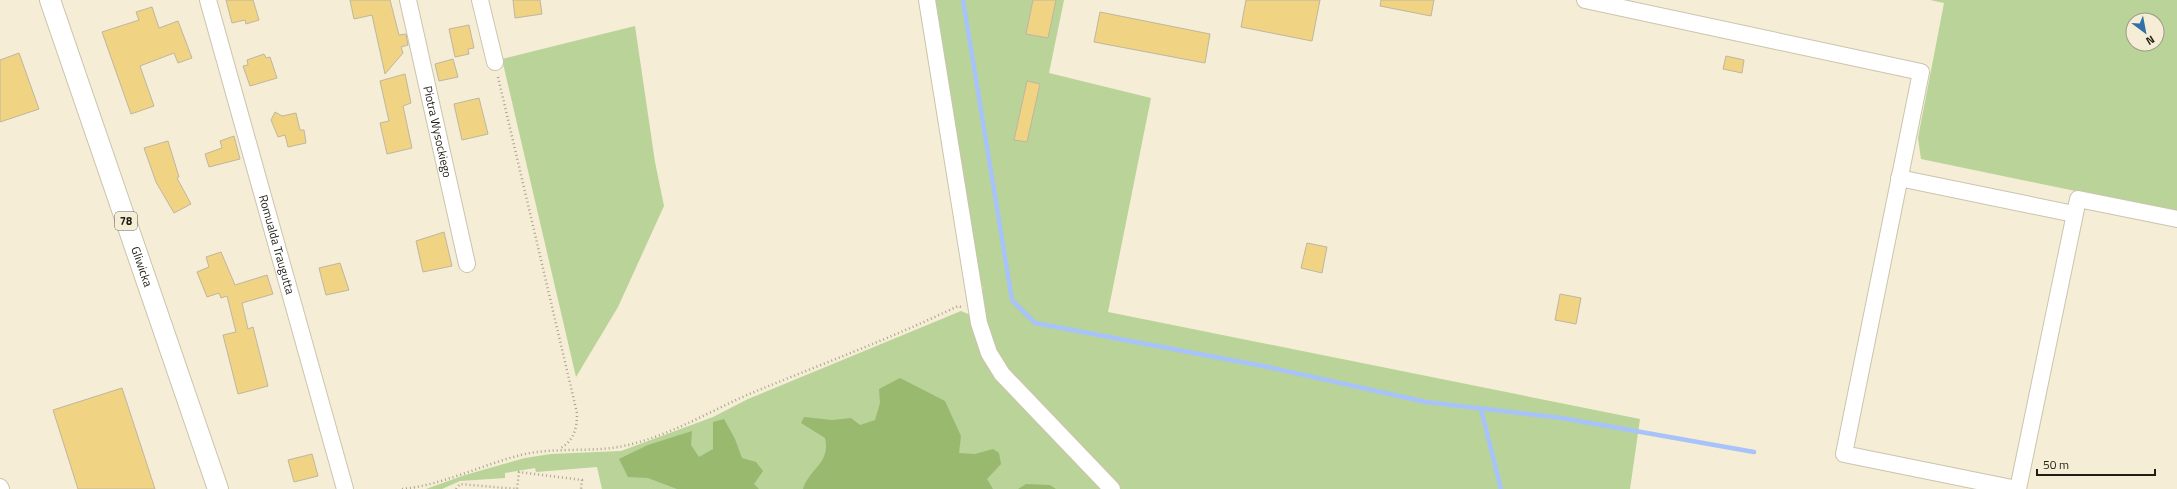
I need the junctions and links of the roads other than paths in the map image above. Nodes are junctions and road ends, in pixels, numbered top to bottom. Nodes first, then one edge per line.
1 (50, 0) edge
2 (208, 0) edge
3 (408, 0) edge
4 (480, 0) edge
5 (927, 0) edge
6 (1586, 0) edge
7 (495, 62) road end
8 (1899, 178) junction
9 (2074, 214) junction
10 (2177, 219) edge
11 (467, 264) dead end
12 (218, 489) edge
13 (345, 489) edge
14 (1112, 489) edge
15 (2017, 489) edge

1 - 12 main road, Gliwicka / 78
2 - 13 street, Romualda Traugutta
3 - 11 street, Piotra Wysockiego
4 - 7 street
5 - 14 street
6 - 8 street
8 - 9 street
8 - 15 street
9 - 10 street
9 - 15 street

